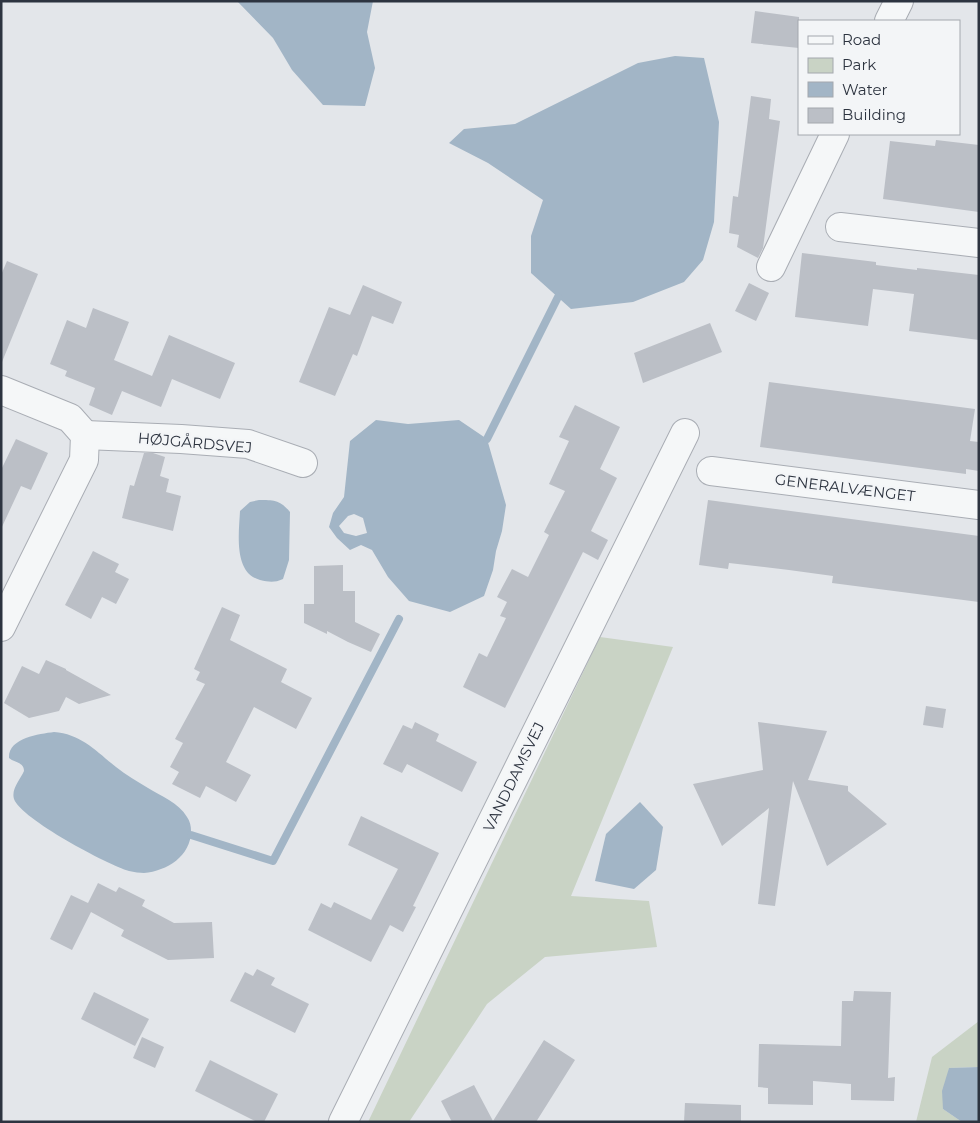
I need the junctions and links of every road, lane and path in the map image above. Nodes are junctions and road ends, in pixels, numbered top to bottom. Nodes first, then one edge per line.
1 (899, 1) edge
2 (890, 20) edge
3 (835, 135) edge
4 (840, 227) dead end
5 (979, 243) edge
6 (771, 267) dead end
7 (1, 390) edge
8 (685, 433) dead end
9 (85, 435) junction
10 (303, 463) dead end
11 (711, 471) dead end
12 (979, 505) edge
13 (1, 627) edge
14 (343, 1122) edge

1 - 2 street
3 - 6 street
4 - 5 street
7 - 9 street
8 - 14 street, VANDDAMSVEJ
9 - 10 street, HØJGÅRDSVEJ
9 - 13 street
11 - 12 street, GENERALVÆNGET

